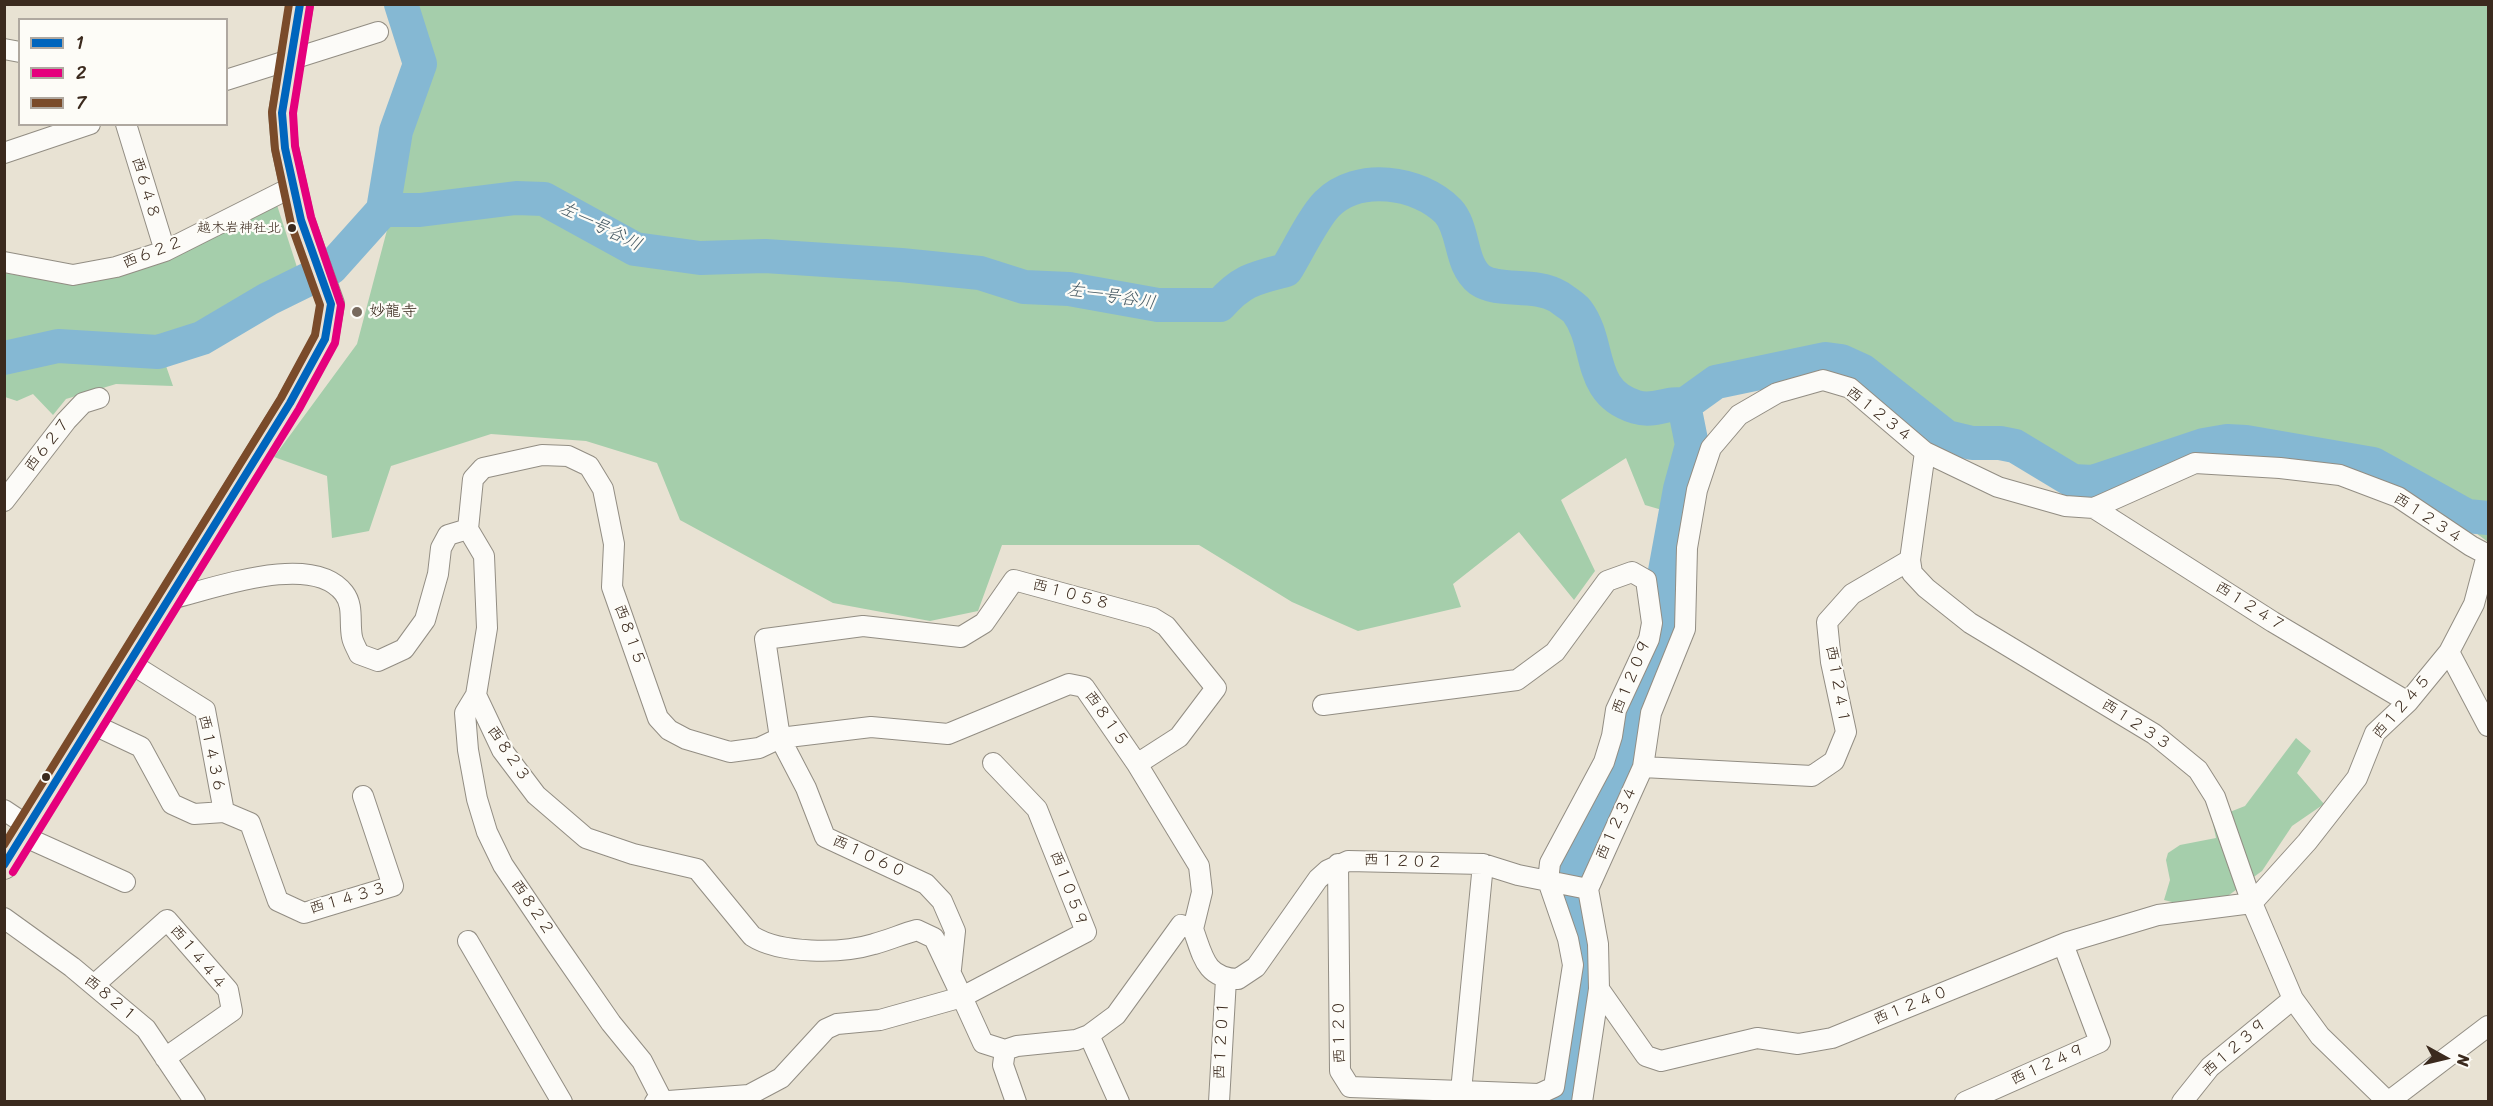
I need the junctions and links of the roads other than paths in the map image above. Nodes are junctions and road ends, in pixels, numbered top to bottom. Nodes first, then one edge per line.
1 (300, 4) edge
2 (378, 32) dead end
3 (290, 59) junction
4 (228, 79) edge
5 (84, 126) edge
6 (127, 126) edge
7 (4, 153) edge
8 (292, 187) junction
9 (165, 251) junction
10 (4, 262) edge
11 (99, 398) dead end
12 (1925, 452) junction
13 (4, 501) edge
14 (2094, 508) junction
15 (468, 529) junction
16 (2488, 555) edge
17 (1910, 560) junction
18 (170, 599) junction
19 (2449, 652) junction
20 (130, 663) junction
21 (476, 695) junction
22 (2408, 702) junction
23 (1323, 705) dead end
24 (92, 724) junction
25 (2488, 726) edge
26 (780, 738) junction
27 (993, 763) dead end
28 (1137, 764) junction
29 (1643, 767) junction
30 (363, 796) dead end
31 (4, 810) edge
32 (224, 812) junction
33 (25, 831) junction
34 (1338, 864) junction
35 (1483, 864) junction
36 (4, 866) edge
37 (124, 882) dead end
38 (1566, 885) junction
39 (2252, 903) junction
40 (4, 918) edge
41 (1192, 929) junction
42 (468, 941) dead end
43 (2062, 944) junction
44 (951, 969) junction
45 (1226, 979) junction
46 (94, 986) junction
47 (1599, 988) junction
48 (962, 997) junction
49 (2293, 999) junction
50 (2488, 1026) edge
51 (1089, 1035) junction
52 (1005, 1050) junction
53 (165, 1058) junction
54 (1461, 1091) junction
55 (195, 1101) edge
56 (562, 1101) edge
57 (658, 1101) edge
58 (1016, 1101) edge
59 (1119, 1101) edge
60 (1219, 1101) edge
61 (1582, 1101) edge
62 (1965, 1101) edge
63 (2182, 1101) edge
64 (2388, 1101) edge

1 - 3 main road
2 - 3 street
3 - 4 street
3 - 8 main road
5 - 7 street
6 - 9 street, 西６４８
8 - 9 street, 西６２２
8 - 18 main road
9 - 10 street, 西６２２
11 - 13 street, 西６２７
12 - 14 street, 西１２３４
12 - 17 street
12 - 29 street, 西１２３４
14 - 16 street, 西１２３４
14 - 22 street, 西１２４７
15 - 18 street
15 - 21 street
15 - 26 street, 西８１５
16 - 19 street, 西１２４５
17 - 29 street, 西１２４１
17 - 39 street, 西１２３３
18 - 20 main road
19 - 22 street, 西１２４５
19 - 25 street
20 - 24 main road
20 - 32 street, 西１４３６
21 - 44 street, 西８２３
21 - 57 street, 西８２２
22 - 39 street, 西１２４５
23 - 38 street, 西１２０９
24 - 32 street, 西１４３３
24 - 33 main road
26 - 28 street, 西８１５
26 - 28 street, 西１０５８
26 - 44 street, 西１０６０
27 - 48 street, 西１０５９
28 - 41 street, 西８１５
29 - 38 street, 西１２３４
30 - 32 street, 西１４３３
31 - 33 street
33 - 36 main road
33 - 37 street
34 - 35 street, 西１２０２
34 - 45 street, 西１２０２
34 - 54 street, 西１２０
35 - 38 street, 西１２０２
35 - 54 street
38 - 47 street
38 - 54 street, 西１２０
39 - 43 street, 西１２４０
39 - 49 street, 西１２３３
40 - 46 street, 西８２１
41 - 45 street
41 - 51 street
42 - 56 street
43 - 47 street, 西１２４０
43 - 62 street, 西１２４９
44 - 48 street, 西８２３
45 - 60 street, 西１２０１
46 - 53 street, 西８２１
46 - 53 street, 西１４４４
47 - 61 street
48 - 52 street
48 - 57 street
49 - 63 street, 西１２３９
49 - 64 street, 西１２３３
50 - 64 street
51 - 52 street
51 - 59 street
52 - 58 street
53 - 55 street, 西８２１

